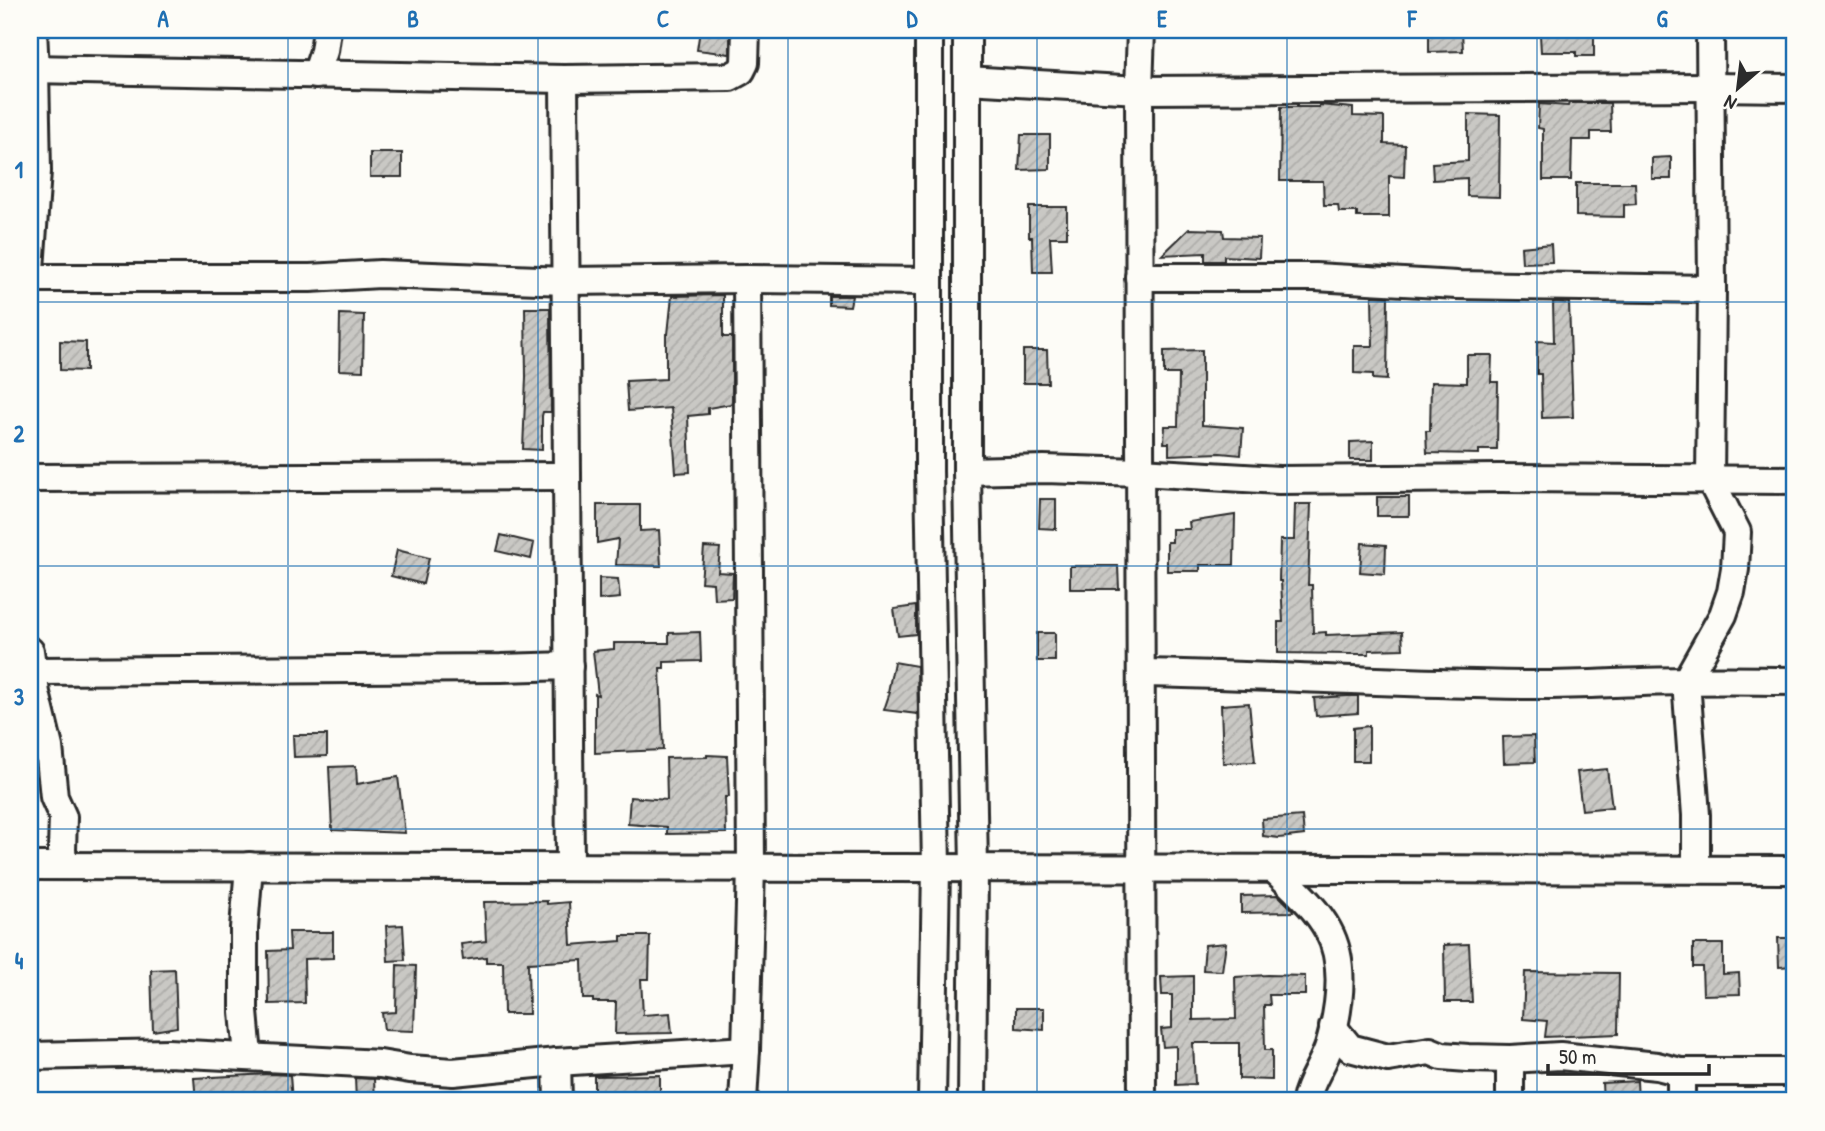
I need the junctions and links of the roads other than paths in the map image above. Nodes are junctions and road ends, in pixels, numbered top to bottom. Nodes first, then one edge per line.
1 (33, 30) edge
2 (327, 30) edge
3 (746, 30) edge
4 (929, 30) edge
5 (967, 30) edge
6 (1141, 30) edge
7 (1710, 30) edge
8 (33, 69) edge
9 (316, 75) junction
10 (564, 79) junction
11 (967, 80) junction
12 (1712, 87) junction
13 (1795, 88) edge
14 (1139, 90) junction
15 (30, 269) edge
16 (1139, 277) junction
17 (30, 278) edge
18 (747, 279) junction
19 (565, 281) junction
20 (929, 281) junction
21 (1712, 289) junction
22 (967, 471) junction
23 (1140, 472) junction
24 (567, 475) junction
25 (30, 478) edge
26 (1710, 479) junction
27 (1795, 480) edge
28 (32, 661) edge
29 (569, 666) junction
30 (1141, 673) junction
31 (1686, 681) junction
32 (1795, 681) edge
33 (30, 866) edge
34 (64, 866) junction
35 (249, 866) junction
36 (570, 867) junction
37 (751, 867) junction
38 (936, 868) junction
39 (974, 868) junction
40 (1142, 868) junction
41 (1274, 869) junction
42 (1696, 869) junction
43 (1795, 870) edge
44 (1333, 1027) junction
45 (746, 1050) junction
46 (30, 1056) edge
47 (248, 1056) junction
48 (1510, 1059) junction
49 (557, 1062) junction
50 (1681, 1072) junction
51 (1795, 1072) edge
52 (558, 1101) edge
53 (743, 1101) edge
54 (932, 1101) edge
55 (972, 1101) edge
56 (1142, 1101) edge
57 (1306, 1101) edge
58 (1510, 1101) edge
59 (1681, 1101) edge

1 - 8 street
2 - 9 street
3 - 10 street
4 - 20 street
5 - 11 street
6 - 14 street
7 - 12 street
8 - 9 street
8 - 15 street
9 - 10 street
10 - 19 street
11 - 14 street
11 - 22 street
12 - 13 street
12 - 14 street
12 - 21 street
14 - 16 street
16 - 21 street
16 - 23 street
17 - 19 street
18 - 19 street
18 - 20 street
18 - 37 street
19 - 24 street
20 - 38 street
21 - 26 street
22 - 23 street
22 - 39 street
23 - 26 street
23 - 30 street
24 - 25 street
24 - 29 street
26 - 27 street
26 - 31 street
28 - 29 street
28 - 34 street
29 - 36 street
30 - 31 street
30 - 40 street
31 - 32 street
31 - 42 street
33 - 34 street
34 - 35 street
35 - 36 street
35 - 47 street
36 - 37 street
37 - 38 street
37 - 45 street
38 - 39 street
38 - 54 street
39 - 40 street
39 - 55 street
40 - 41 street
40 - 56 street
41 - 42 street
41 - 44 street
42 - 43 street
44 - 48 street
44 - 57 street
45 - 49 street
45 - 53 street
46 - 47 street
47 - 49 street
48 - 50 street
48 - 58 street
49 - 52 street
50 - 51 street
50 - 59 street

